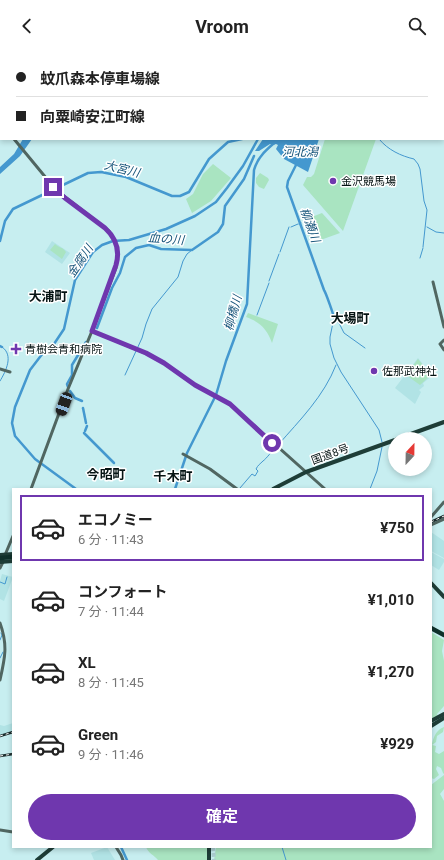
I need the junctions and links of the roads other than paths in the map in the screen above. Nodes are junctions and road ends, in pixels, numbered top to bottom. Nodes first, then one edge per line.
1 (16, 140) edge
2 (433, 282) dead end
3 (444, 327) edge
4 (93, 331) junction
5 (444, 340) edge
6 (444, 350) edge
7 (0, 369) edge
8 (10, 372) dead end
9 (444, 422) edge
10 (417, 432) edge
11 (419, 432) edge
12 (388, 443) edge
13 (183, 455) dead end
14 (309, 474) junction
15 (32, 488) edge
16 (236, 488) edge
17 (276, 488) edge
18 (324, 488) edge
19 (444, 502) edge
20 (432, 516) edge
21 (444, 519) edge
22 (432, 525) edge
23 (12, 535) edge
24 (12, 538) edge
25 (12, 558) edge
26 (1, 560) edge
27 (0, 568) edge
28 (432, 585) edge
29 (444, 597) edge
30 (0, 623) edge
31 (0, 627) edge
32 (432, 628) edge
33 (443, 634) edge
34 (1, 676) edge
35 (0, 680) edge
36 (444, 714) edge
37 (444, 718) edge
38 (432, 720) edge
39 (432, 725) edge
40 (0, 830) edge
41 (12, 832) edge
42 (52, 848) edge
43 (117, 848) edge
44 (209, 848) edge
45 (37, 860) edge
46 (123, 860) edge
47 (209, 860) edge

1 - 4 main road
2 - 3 main road
4 - 14 main road
4 - 15 main road
5 - 6 main road
7 - 8 main road
9 - 10 highway, 国道8号
9 - 11 highway, 国道8号
12 - 14 highway, 国道8号
13 - 16 main road
14 - 17 highway, 国道8号
14 - 18 main road
19 - 20 main road
21 - 22 main road
23 - 26 main road
24 - 26 main road
25 - 26 highway, bridge
26 - 27 main road
28 - 29 highway
30 - 34 main road
31 - 34 main road
32 - 33 highway
34 - 35 main road
36 - 38 highway
37 - 39 highway
40 - 41 main road
42 - 45 highway
43 - 46 main road
44 - 47 highway

